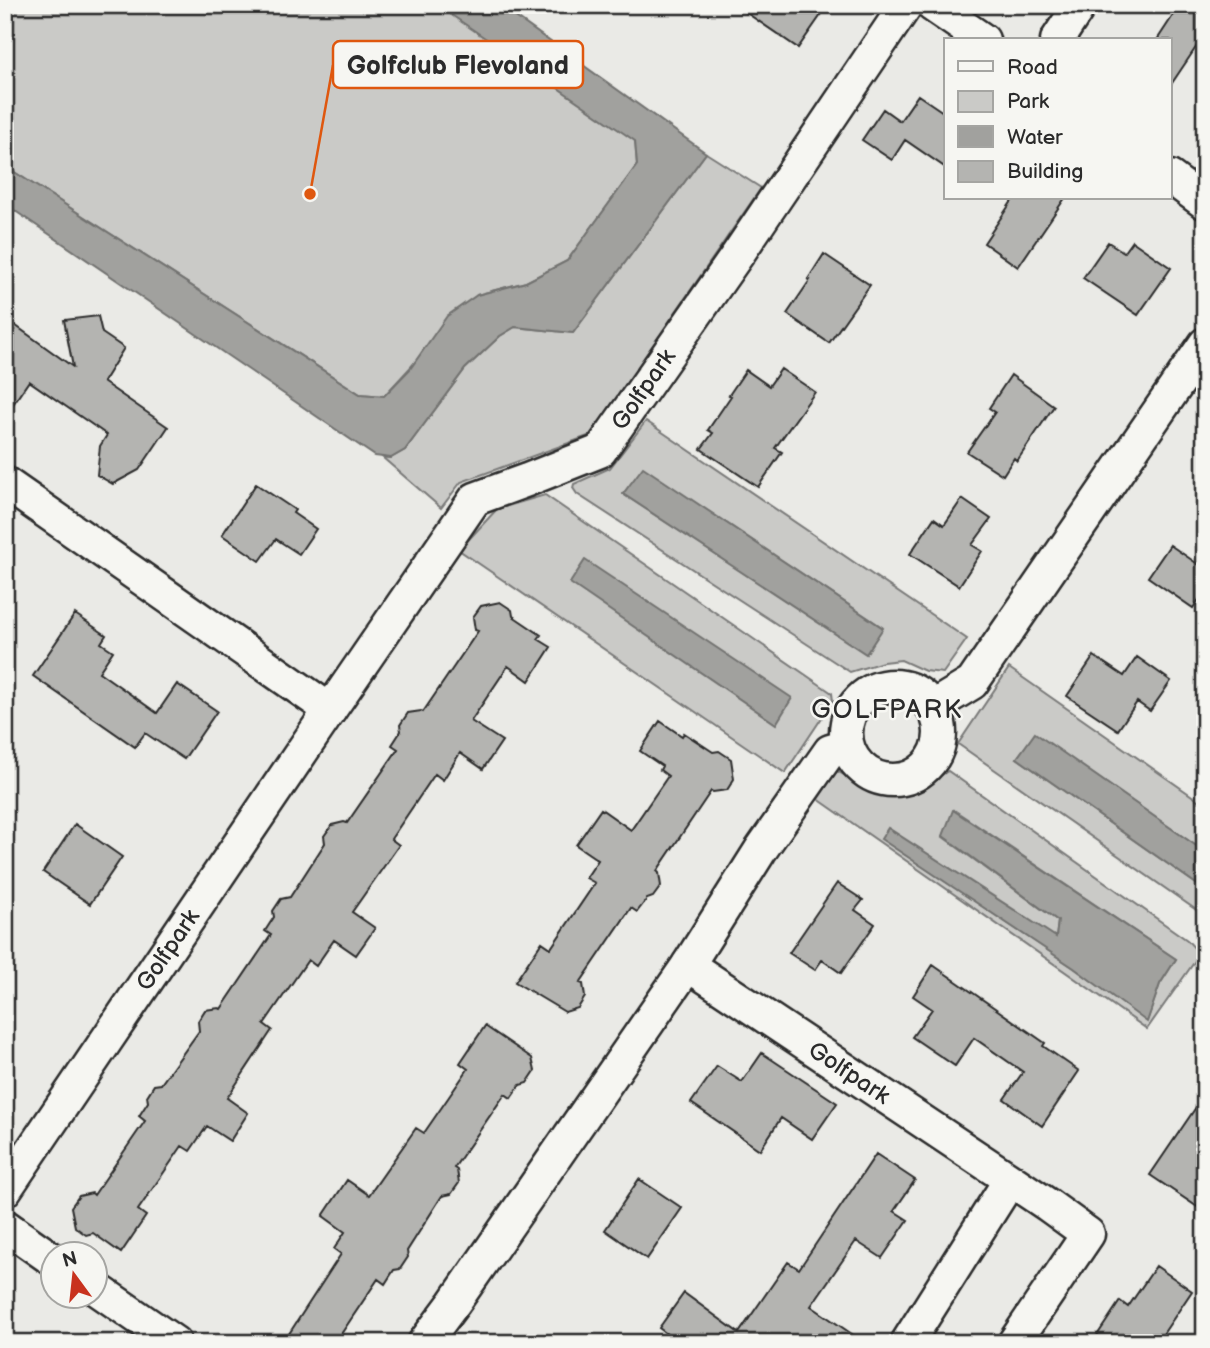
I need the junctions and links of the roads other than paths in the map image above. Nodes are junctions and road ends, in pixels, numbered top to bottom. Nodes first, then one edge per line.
1 (906, 5) edge
2 (932, 5) edge
3 (1080, 5) edge
4 (980, 38) edge
5 (1058, 38) edge
6 (1172, 178) edge
7 (1205, 203) edge
8 (1205, 344) edge
9 (5, 483) edge
10 (934, 706) junction
11 (330, 710) junction
12 (847, 746) junction
13 (688, 965) junction
14 (1010, 1180) junction
15 (5, 1189) edge
16 (5, 1226) edge
17 (38, 1249) edge
18 (108, 1297) edge
19 (175, 1343) edge
20 (424, 1343) edge
21 (907, 1343) edge
22 (1014, 1343) edge

1 - 11 street, Golfpark
2 - 4 street
3 - 5 street
6 - 7 street
8 - 10 street
9 - 11 street
10 - 12 street
10 - 12 street
11 - 15 street, Golfpark
12 - 13 street
13 - 14 street, Golfpark
13 - 20 street
14 - 21 street
14 - 22 street, Golfpark
16 - 17 street
18 - 19 street

